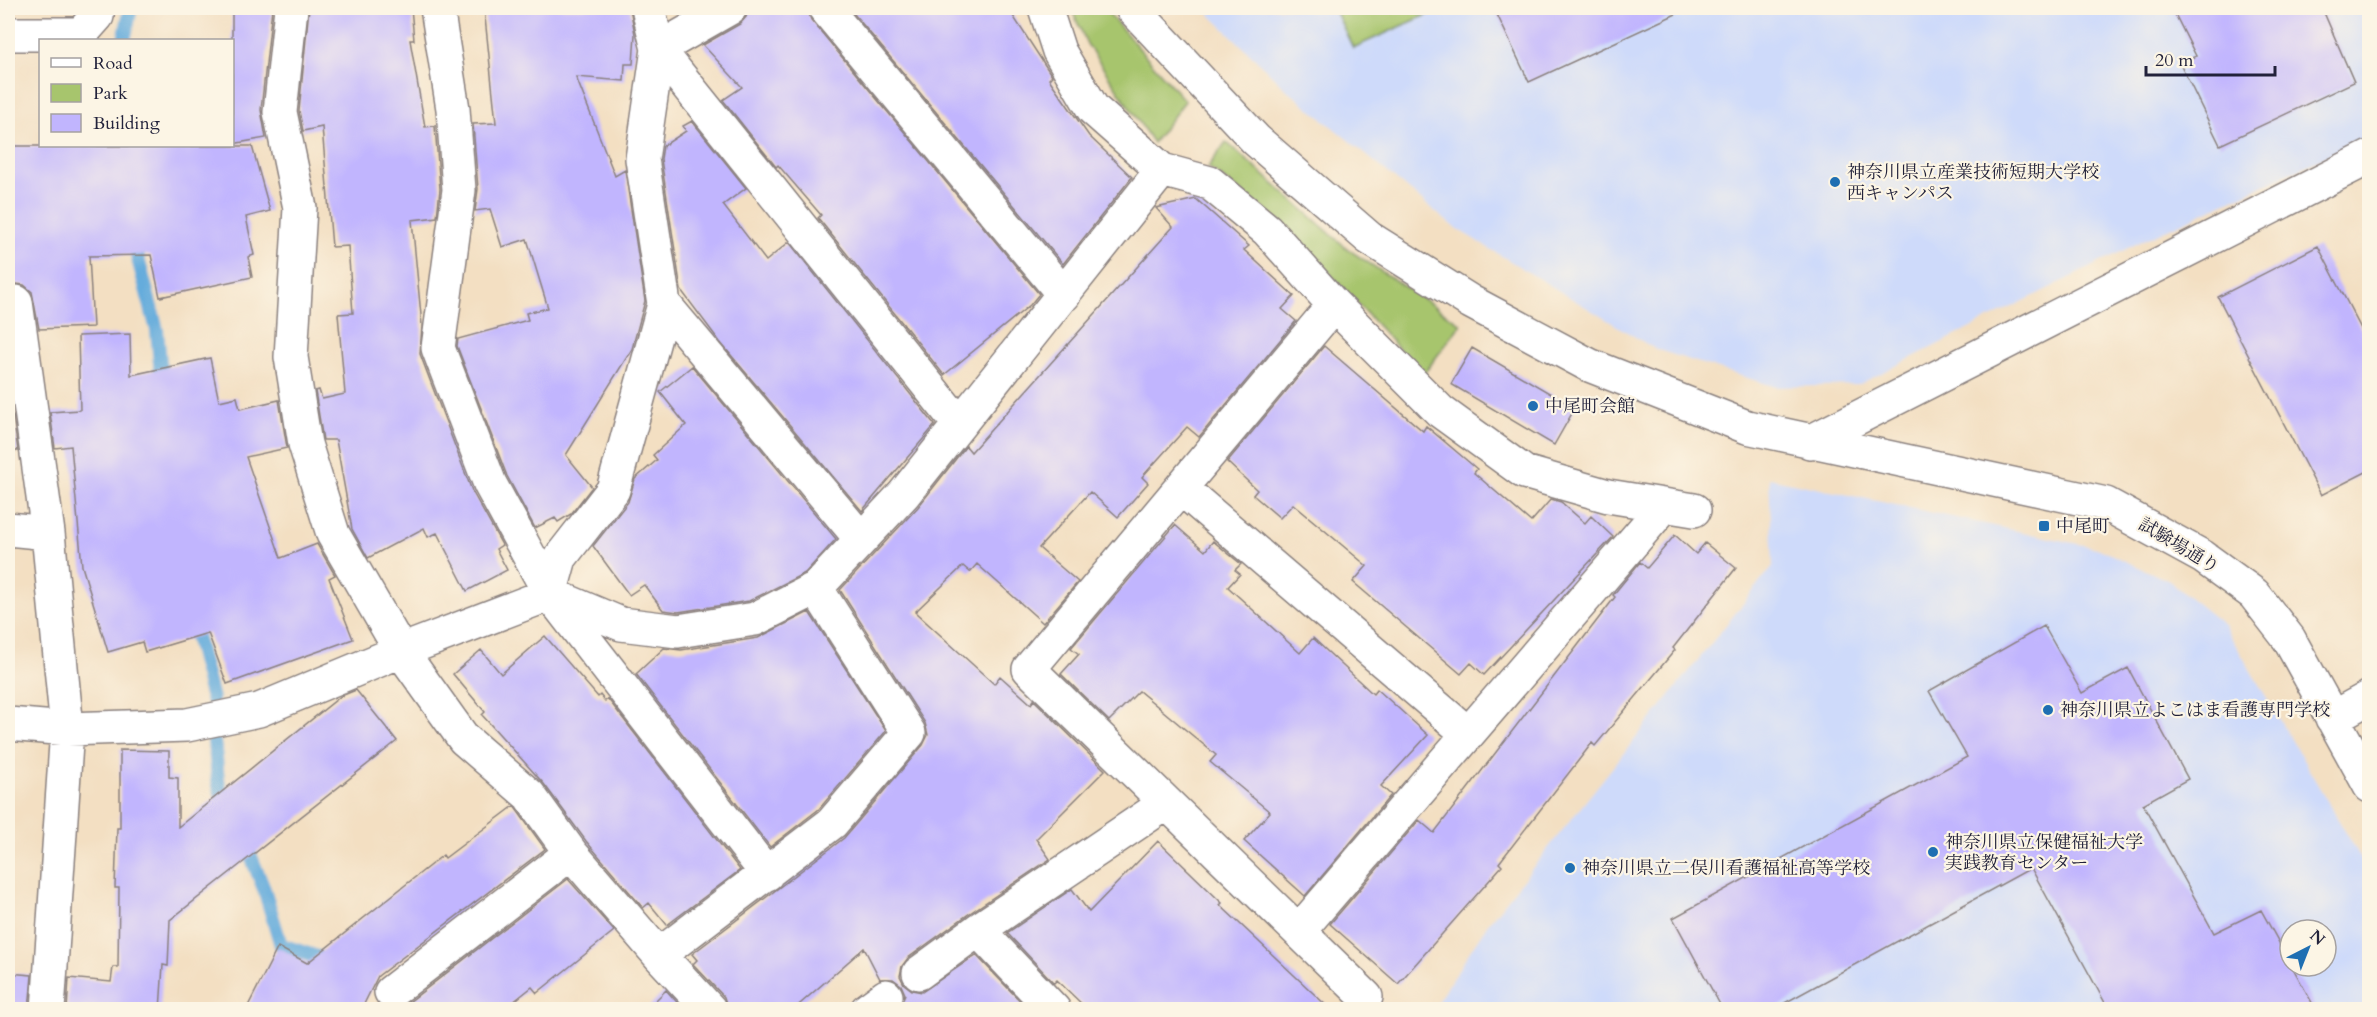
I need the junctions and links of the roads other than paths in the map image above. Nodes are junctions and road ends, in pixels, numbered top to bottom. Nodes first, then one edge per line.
1 (97, 8) edge
2 (291, 8) edge
3 (437, 8) edge
4 (648, 8) edge
5 (730, 8) edge
6 (825, 8) edge
7 (1045, 8) edge
8 (1132, 8) edge
9 (8, 34) edge
10 (658, 49) junction
11 (2370, 157) edge
12 (1162, 170) junction
13 (1064, 295) junction
14 (8, 302) edge
15 (664, 304) junction
16 (1334, 305) junction
17 (959, 424) junction
18 (1810, 442) junction
19 (1182, 489) junction
20 (8, 529) edge
21 (48, 533) junction
22 (861, 539) junction
23 (816, 588) junction
24 (550, 594) junction
25 (401, 651) junction
26 (2370, 697) edge
27 (2332, 718) junction
28 (8, 724) edge
29 (67, 729) junction
30 (1467, 733) junction
31 (2370, 786) edge
32 (1165, 804) junction
33 (571, 853) junction
34 (767, 874) junction
35 (978, 930) junction
36 (1299, 931) junction
37 (659, 955) junction
38 (919, 973) dead end
39 (391, 992) dead end
40 (1365, 997) dead end
41 (48, 1010) edge
42 (710, 1010) edge
43 (1054, 1010) edge

1 - 9 street
2 - 25 street
3 - 24 street
4 - 10 street
5 - 10 street
6 - 13 street
7 - 12 street
8 - 18 street, 試験場通り
10 - 15 street
10 - 17 street
11 - 18 street
12 - 13 street
12 - 16 street
13 - 17 street
14 - 21 street
15 - 22 street
15 - 24 street
16 - 19 street
16 - 30 street
17 - 22 street
18 - 27 street, 試験場通り
19 - 30 street
19 - 32 street
20 - 21 street
21 - 29 street
22 - 23 street
23 - 24 street
23 - 34 street
24 - 25 street
24 - 34 street
25 - 29 street
25 - 33 street
26 - 27 street
27 - 31 street, 試験場通り
28 - 29 street
29 - 41 street
30 - 36 street
32 - 35 street
32 - 36 street
33 - 37 street
33 - 39 street
34 - 37 street
35 - 38 street
35 - 43 street
36 - 40 street
37 - 42 street

